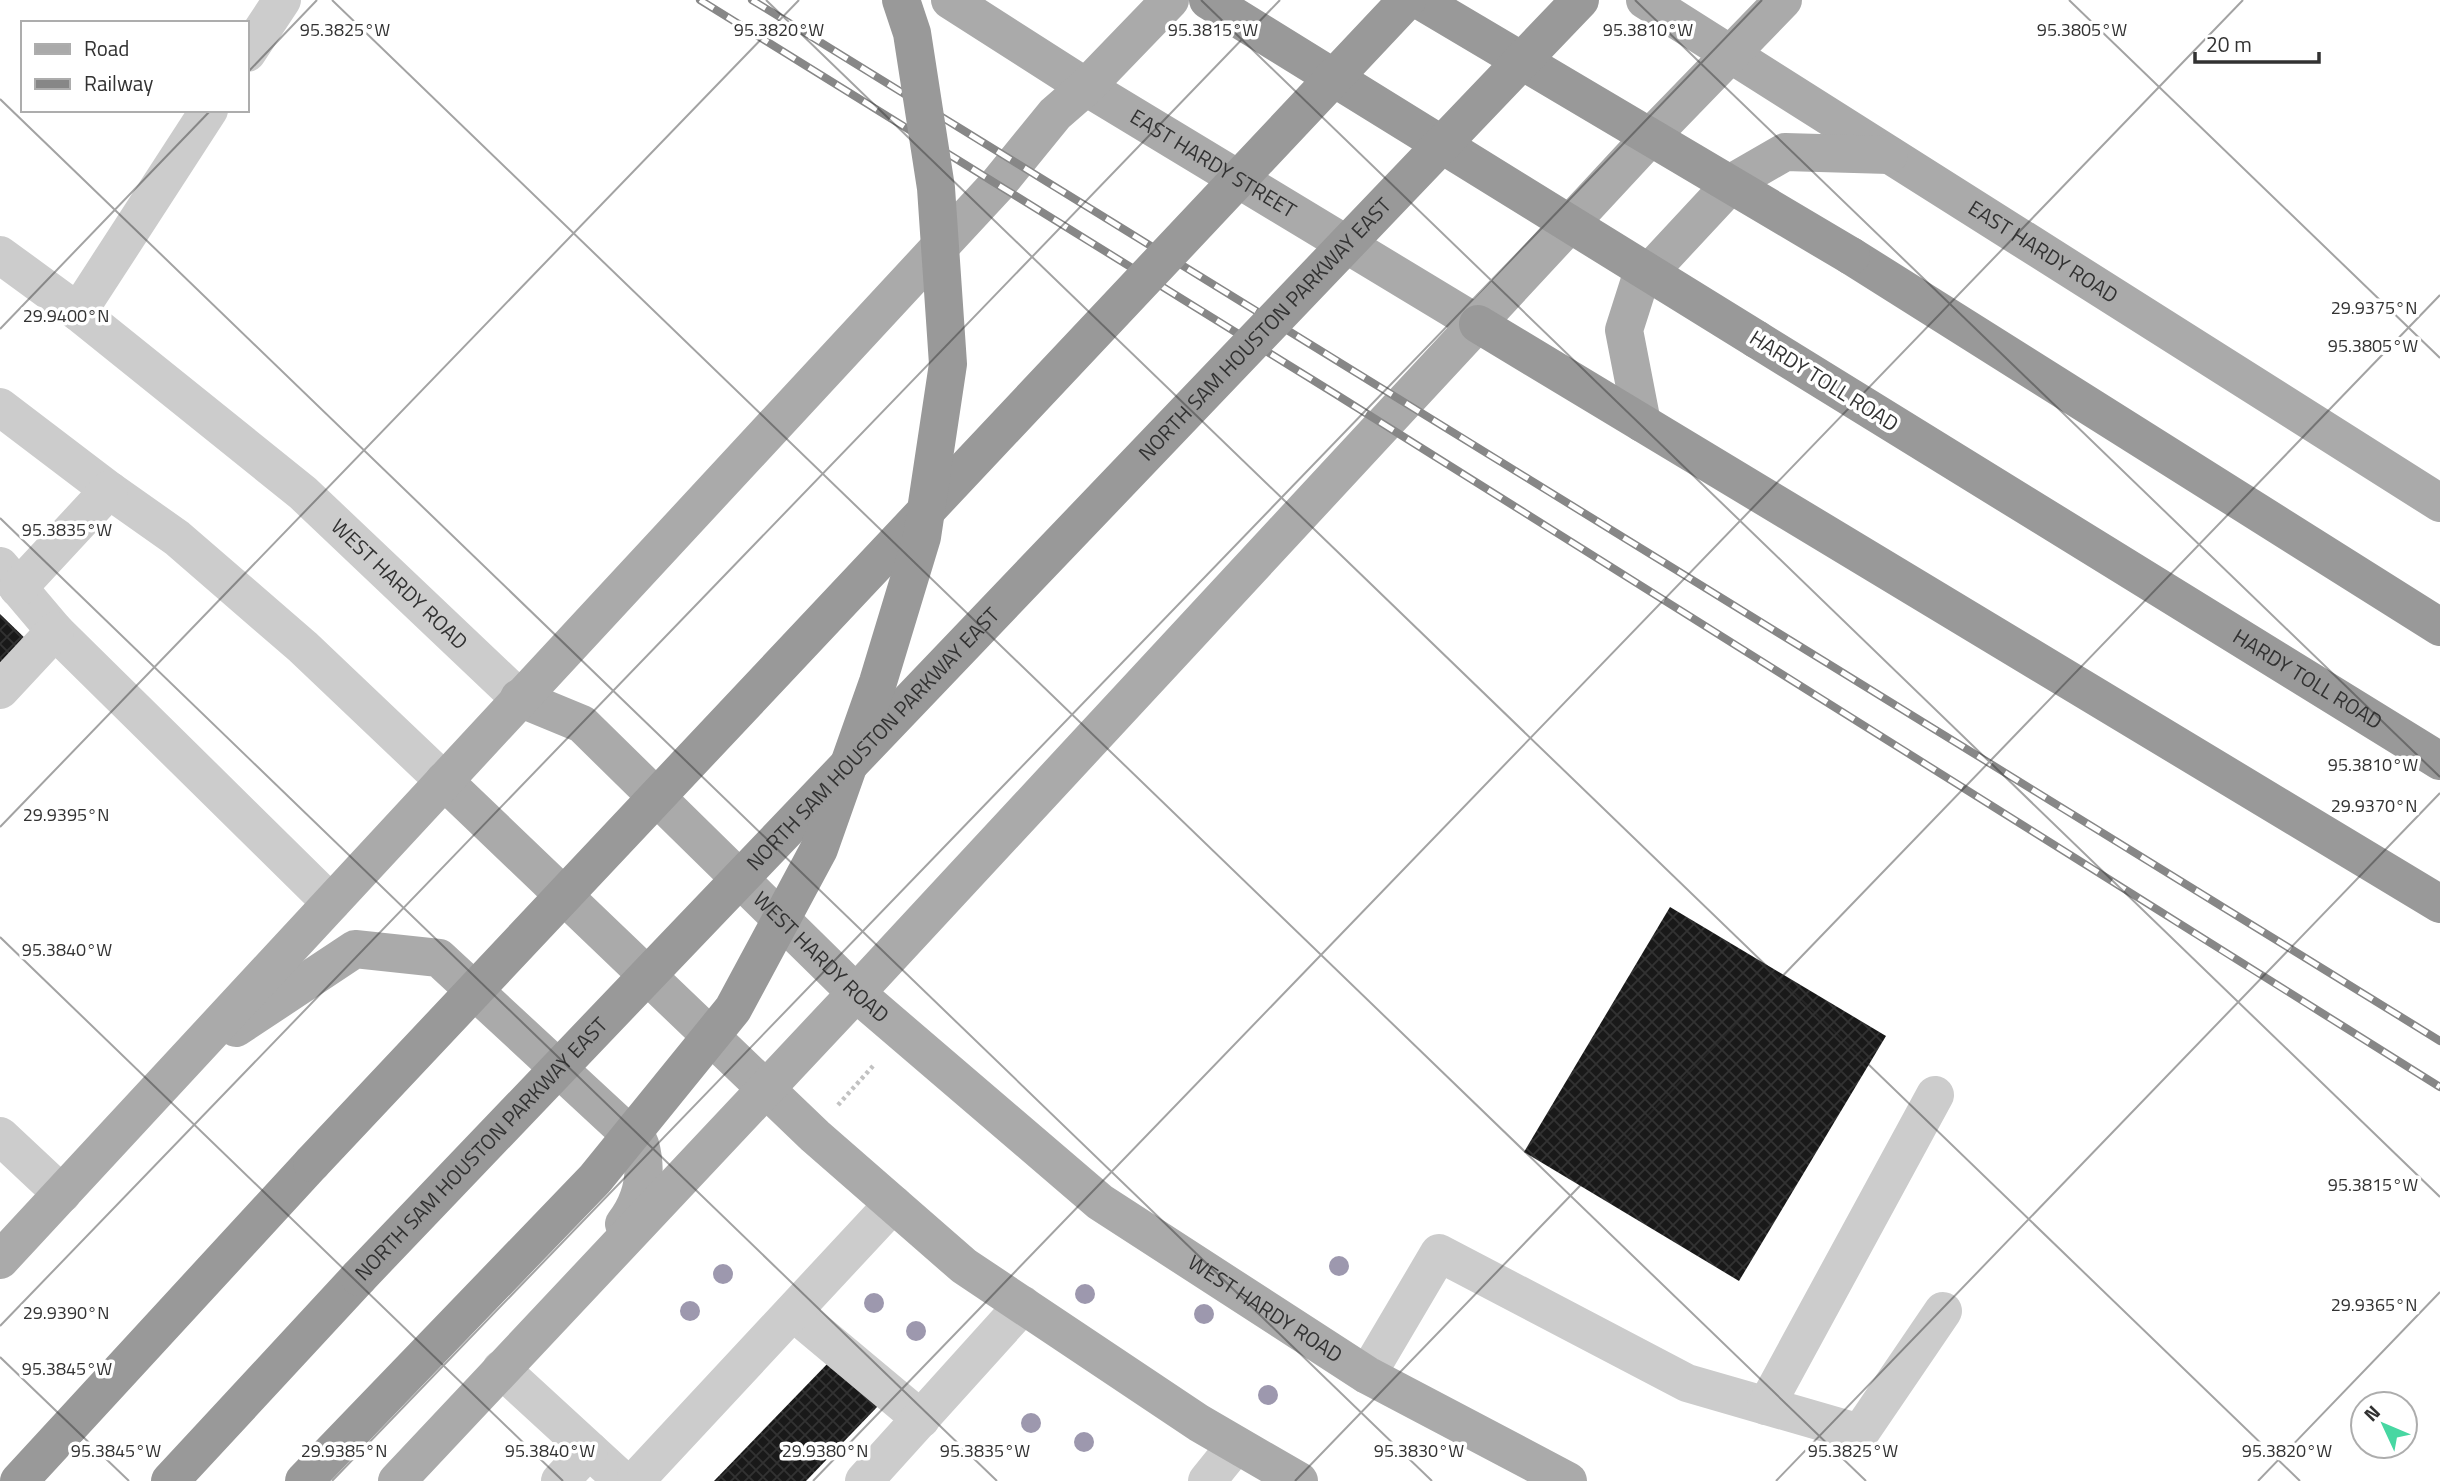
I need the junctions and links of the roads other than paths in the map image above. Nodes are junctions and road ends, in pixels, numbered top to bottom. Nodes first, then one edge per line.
1 (282, 0) edge
2 (901, 0) edge
3 (950, 0) edge
4 (1171, 0) edge
5 (1208, 0) edge
6 (1407, 0) edge
7 (1419, 0) edge
8 (1580, 0) edge
9 (1645, 0) edge
10 (1783, 0) edge
11 (248, 51) edge
12 (1730, 54) junction
13 (1086, 87) junction
14 (208, 112) edge
15 (1889, 155) junction
16 (0, 255) edge
17 (78, 312) junction
18 (1478, 324) junction
19 (0, 407) edge
20 (1642, 422) junction
21 (109, 490) junction
22 (2440, 503) edge
23 (9, 577) edge
24 (2440, 627) edge
25 (55, 631) junction
26 (0, 690) edge
27 (519, 698) junction
28 (2440, 761) edge
29 (444, 781) junction
30 (331, 903) junction
31 (2440, 904) edge
32 (856, 993) junction
33 (184, 1063) junction
34 (766, 1088) junction
35 (1936, 1095) dead end
36 (0, 1136) edge
37 (62, 1194) junction
38 (893, 1205) junction
39 (0, 1260) edge
40 (562, 1303) junction
41 (1023, 1306) junction
42 (1943, 1311) dead end
43 (793, 1312) junction
44 (501, 1369) junction
45 (1367, 1375) junction
46 (1766, 1406) junction
47 (921, 1419) junction
48 (1236, 1445) junction
49 (589, 1450) junction
50 (409, 1478) edge
51 (19, 1481) edge
52 (170, 1481) edge
53 (304, 1481) edge
54 (559, 1481) edge
55 (623, 1481) edge
56 (635, 1481) edge
57 (864, 1481) edge
58 (1207, 1481) edge
59 (1299, 1481) edge
60 (1568, 1481) edge

1 - 11 street
2 - 53 highway, bridge
3 - 13 main road, EAST HARDY STREET
4 - 13 main road
5 - 28 highway, HARDY TOLL ROAD, bridge
6 - 51 highway, bridge
7 - 24 highway, bridge
8 - 52 highway, NORTH SAM HOUSTON PARKWAY EAST, bridge
9 - 12 main road, EAST HARDY ROAD
10 - 12 main road
12 - 15 main road, EAST HARDY ROAD
12 - 18 main road
13 - 18 main road, EAST HARDY STREET
13 - 27 main road
14 - 17 street
15 - 20 main road
15 - 22 main road, EAST HARDY ROAD
16 - 17 street, WEST HARDY ROAD
17 - 27 street, WEST HARDY ROAD
18 - 20 highway
18 - 32 main road
19 - 21 street
20 - 31 highway
21 - 23 street
21 - 29 street
23 - 25 street
25 - 26 street
25 - 30 street
27 - 29 main road
27 - 32 main road, WEST HARDY ROAD
29 - 30 main road
29 - 34 main road
30 - 33 main road
32 - 34 main road
32 - 45 main road, WEST HARDY ROAD
33 - 37 main road
33 - 40 main road
34 - 38 main road
34 - 40 main road
35 - 46 street
36 - 37 street
37 - 39 main road
38 - 41 main road
38 - 43 street
40 - 44 main road
41 - 47 street
41 - 48 main road
42 - 46 street
43 - 47 street
43 - 56 street
44 - 49 street
44 - 50 main road
45 - 46 street
45 - 60 main road, WEST HARDY ROAD
47 - 57 street
48 - 58 street
48 - 59 main road
49 - 54 street
49 - 55 street

